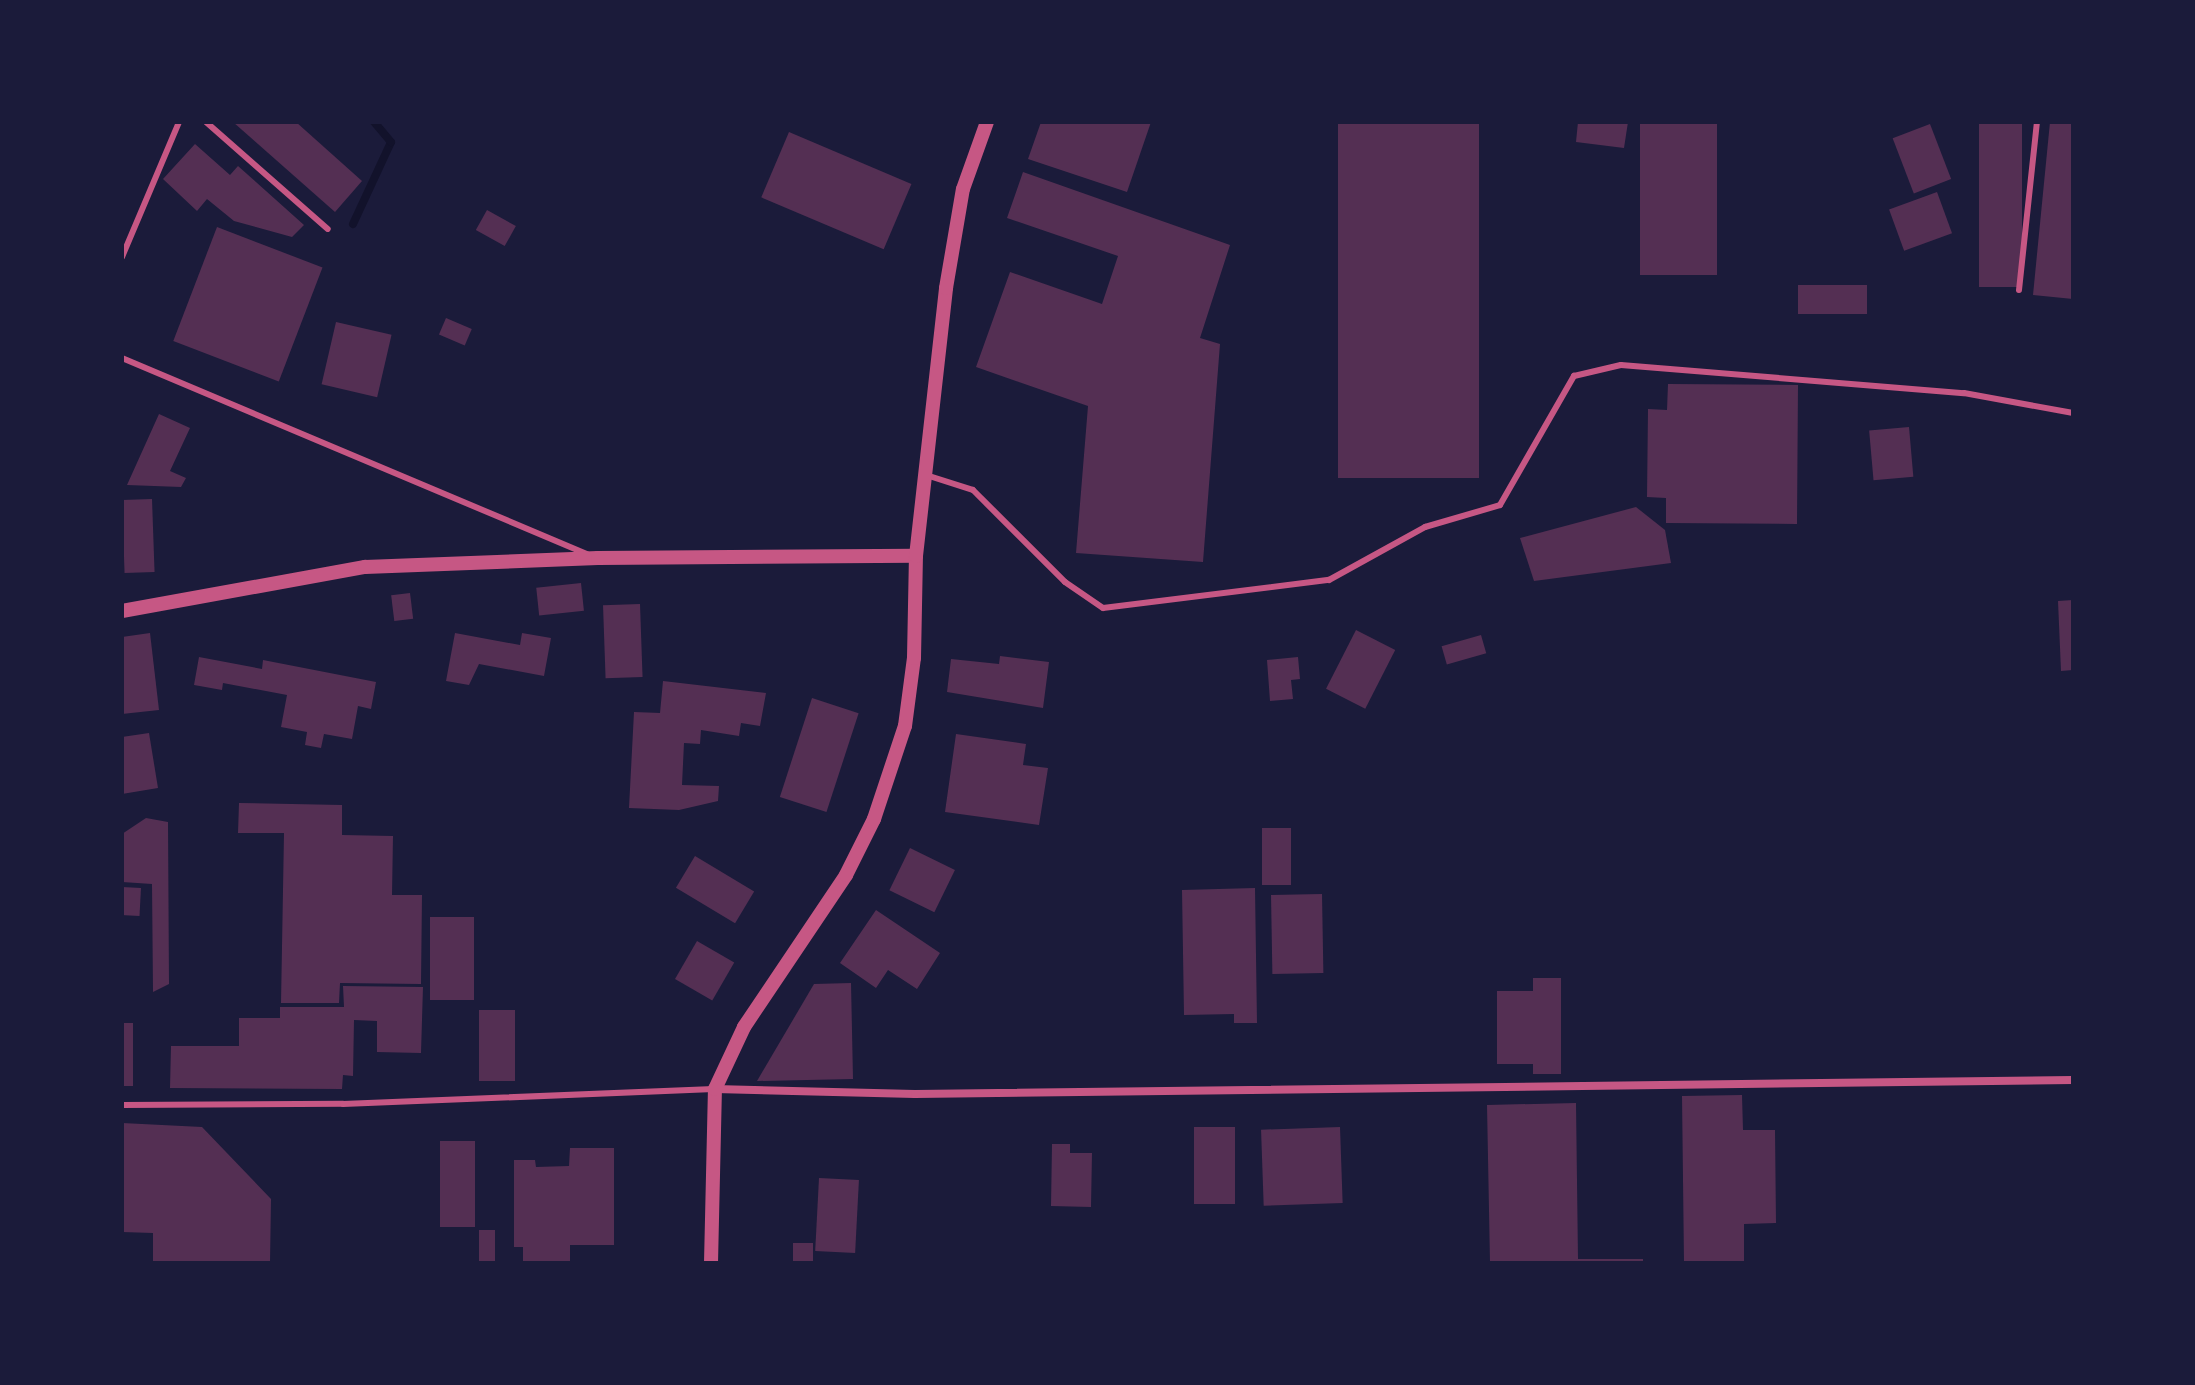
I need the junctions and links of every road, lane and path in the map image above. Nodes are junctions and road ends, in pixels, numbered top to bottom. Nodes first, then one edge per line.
1 (179, 122) edge
2 (206, 122) edge
3 (987, 122) edge
4 (2037, 122) edge
5 (328, 229) dead end
6 (122, 257) edge
7 (2019, 290) dead end
8 (122, 358) edge
9 (2073, 413) edge
10 (926, 475) junction
11 (916, 556) junction
12 (598, 558) junction
13 (122, 611) edge
14 (2073, 1080) edge
15 (715, 1089) junction
16 (122, 1105) edge
17 (711, 1263) edge

1 - 6 lane
2 - 5 lane
3 - 10 street
4 - 7 lane
8 - 12 lane
9 - 10 lane
10 - 11 street
11 - 12 street
11 - 15 street
12 - 13 street
14 - 15 street
15 - 16 lane
15 - 17 street

